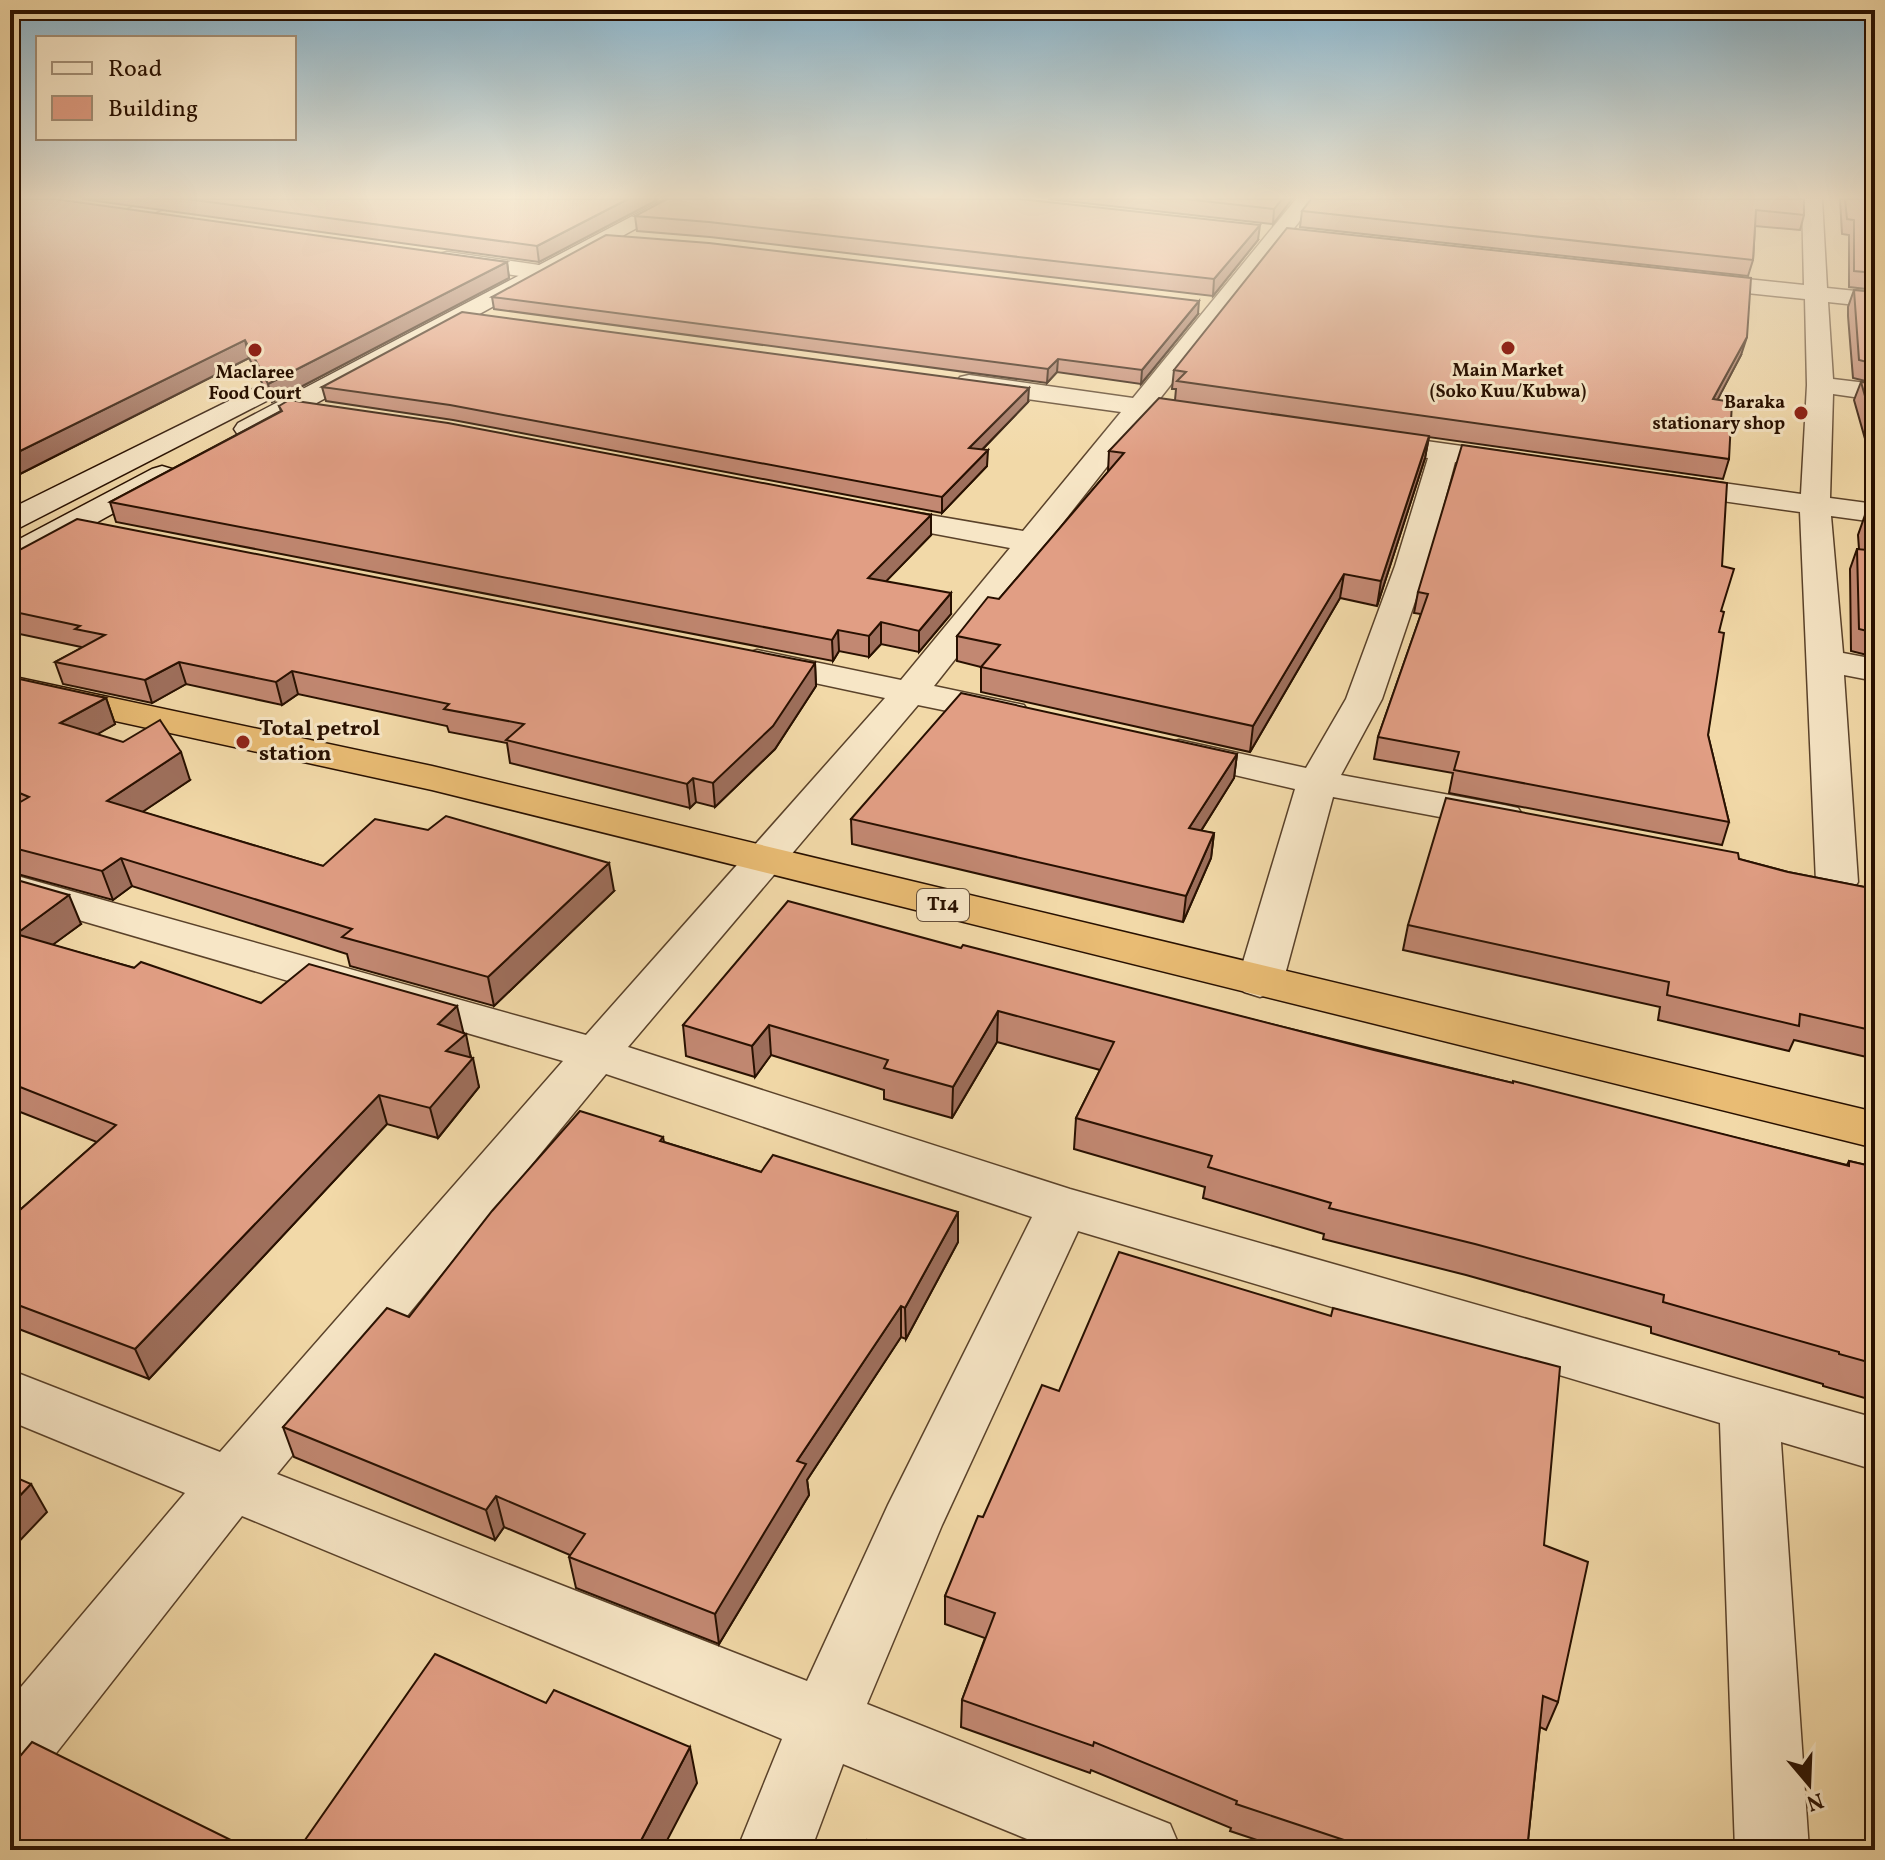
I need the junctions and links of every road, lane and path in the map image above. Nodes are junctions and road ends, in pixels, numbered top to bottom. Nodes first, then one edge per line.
1 (468, 286) edge
2 (514, 286) edge
3 (1237, 286) edge
4 (1739, 286) edge
5 (1817, 286) edge
6 (1817, 294) junction
7 (1875, 300) edge
8 (1189, 303) edge
9 (1220, 307) junction
10 (460, 315) junction
11 (506, 321) edge
12 (949, 380) edge
13 (1820, 385) junction
14 (1875, 392) edge
15 (1140, 406) junction
16 (290, 407) junction
17 (1186, 413) edge
18 (334, 414) edge
19 (1337, 436) edge
20 (221, 444) edge
21 (1444, 452) junction
22 (180, 466) edge
23 (1539, 466) edge
24 (1633, 480) edge
25 (1815, 504) junction
26 (840, 507) edge
27 (1875, 513) edge
28 (10, 521) edge
29 (70, 525) junction
30 (117, 534) edge
31 (1031, 542) junction
32 (10, 557) edge
33 (724, 654) edge
34 (1826, 661) junction
35 (1875, 670) edge
36 (10, 687) edge
37 (911, 691) junction
38 (1046, 721) edge
39 (1152, 745) edge
40 (1317, 782) junction
41 (1541, 824) edge
42 (766, 862) junction
43 (10, 887) edge
44 (1875, 890) edge
45 (1260, 982) junction
46 (596, 1054) junction
47 (1875, 1130) edge
48 (1063, 1207) junction
49 (10, 1395) edge
50 (1749, 1405) junction
51 (1875, 1444) edge
52 (232, 1482) junction
53 (823, 1721) junction
54 (10, 1755) edge
55 (774, 1850) edge
56 (1144, 1850) edge
57 (1772, 1850) edge

1 - 28 street
2 - 10 street
3 - 9 street
4 - 6 street
5 - 6 street
6 - 7 street
6 - 13 street
8 - 9 street
9 - 15 street
10 - 11 street
10 - 16 street
12 - 15 street
13 - 14 street
13 - 25 street
15 - 17 street
15 - 31 street
16 - 18 street
16 - 20 street
19 - 21 street
21 - 23 street
21 - 40 street
22 - 29 street
24 - 25 street
25 - 27 street
25 - 34 street
26 - 31 street
29 - 30 street
29 - 32 street
31 - 37 street
33 - 37 street
34 - 35 street
34 - 44 street
36 - 42 highway, T14
37 - 38 street
37 - 42 street
39 - 40 street
40 - 41 street
40 - 45 street
42 - 45 highway, T14
42 - 46 street
43 - 46 street
45 - 47 highway, T14
46 - 48 street
46 - 52 street
48 - 50 street
48 - 53 street
49 - 52 street
50 - 51 street
50 - 57 street
52 - 53 street
52 - 54 street
53 - 55 street
53 - 56 street

